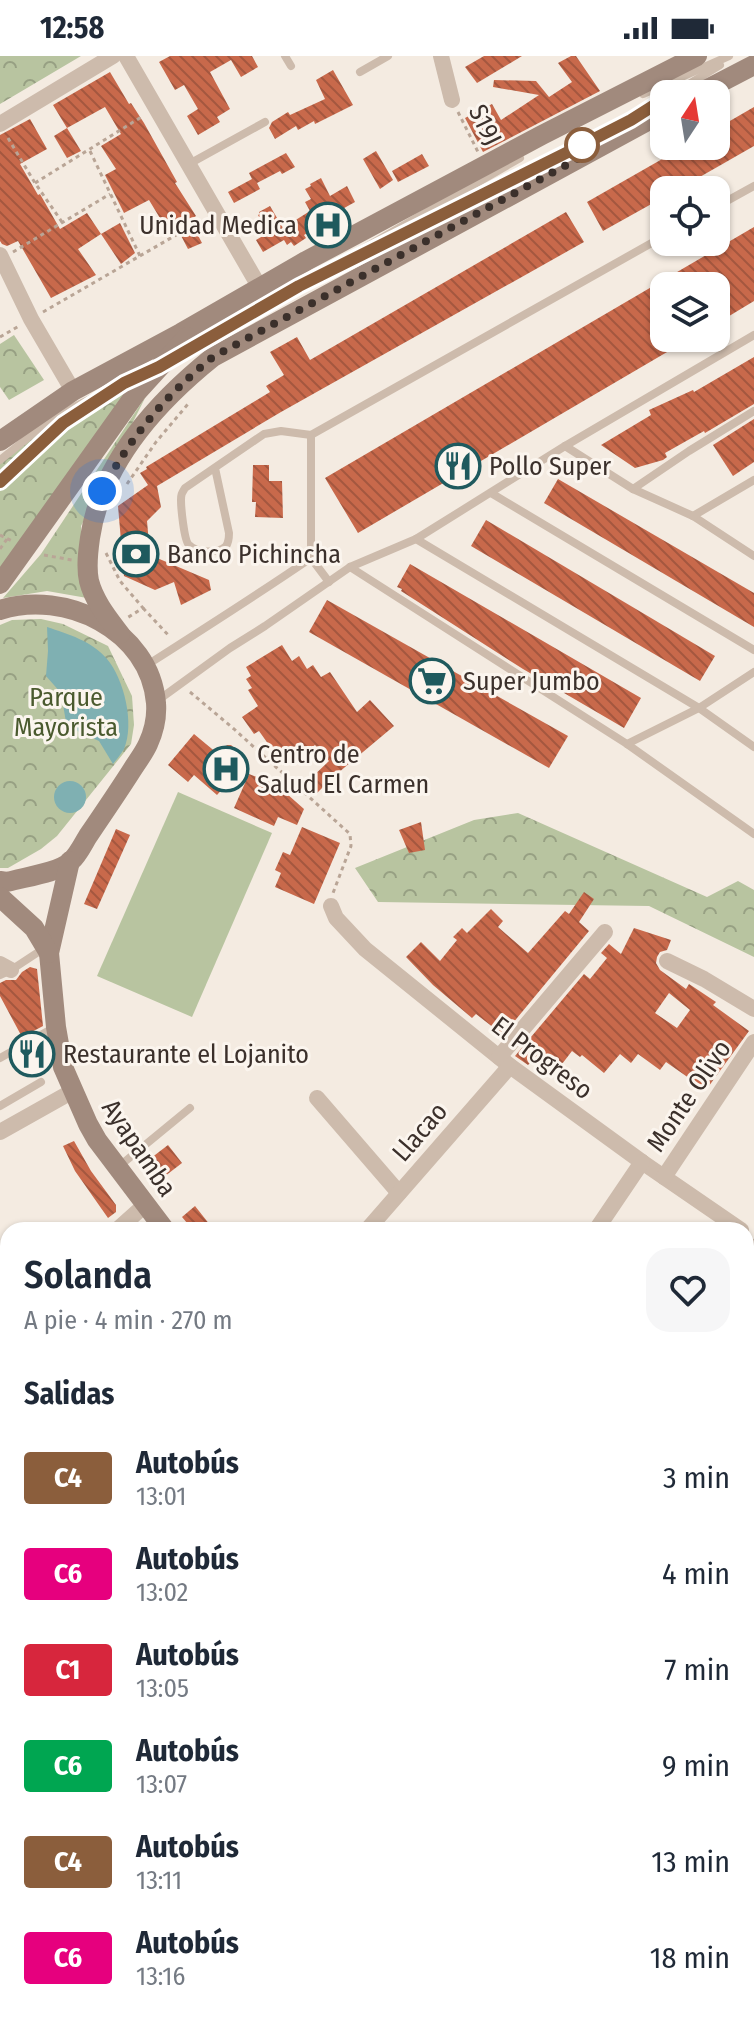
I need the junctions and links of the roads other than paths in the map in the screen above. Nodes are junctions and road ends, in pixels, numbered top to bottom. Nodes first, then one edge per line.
1 (113, 56) edge
2 (126, 56) edge
3 (285, 56) edge
4 (388, 56) edge
5 (441, 56) edge
6 (697, 56) edge
7 (732, 56) edge
8 (669, 62) edge
9 (754, 65) edge
10 (291, 66) dead end
11 (360, 72) dead end
12 (695, 80) edge
13 (725, 80) edge
14 (452, 100) road end
15 (650, 108) edge
16 (650, 120) edge
17 (265, 122) dead end
18 (0, 124) edge
19 (189, 164) junction
20 (754, 186) edge
21 (730, 199) edge
22 (650, 244) edge
23 (1, 257) edge
24 (299, 286) junction
25 (260, 288) junction
26 (201, 322) junction
27 (754, 335) edge
28 (159, 367) junction
29 (124, 383) junction
30 (73, 391) junction
31 (754, 411) edge
32 (311, 435) junction
33 (0, 441) edge
34 (565, 446) junction
35 (0, 460) edge
36 (215, 468) junction
37 (754, 480) edge
38 (0, 482) edge
39 (633, 489) junction
40 (491, 493) junction
41 (693, 516) junction
42 (416, 539) junction
43 (752, 552) edge
44 (311, 558) junction
45 (350, 567) junction
46 (329, 582) junction
47 (0, 584) edge
48 (0, 610) edge
49 (117, 630) junction
50 (754, 650) edge
51 (147, 665) junction
52 (754, 672) edge
53 (156, 701) junction
54 (699, 708) junction
55 (627, 744) junction
56 (754, 747) edge
57 (754, 834) edge
58 (70, 861) junction
59 (0, 881) edge
60 (0, 897) edge
61 (331, 906) road end
62 (605, 932) dead end
63 (48, 950) junction
64 (667, 961) dead end
65 (4, 970) edge
66 (754, 1009) edge
67 (56, 1027) junction
68 (754, 1042) edge
69 (0, 1058) edge
70 (504, 1061) junction
71 (41, 1082) dead end
72 (73, 1091) junction
73 (317, 1098) dead end
74 (0, 1106) edge
75 (190, 1108) dead end
76 (0, 1132) edge
77 (642, 1162) junction
78 (116, 1168) junction
79 (664, 1177) junction
80 (399, 1193) junction
81 (145, 1205) junction
82 (126, 1222) edge
83 (159, 1222) edge
84 (374, 1222) edge
85 (601, 1222) edge
86 (729, 1222) edge

1 - 18 street
2 - 19 street
3 - 10 lane
4 - 11 lane
5 - 14 street
6 - 8 main road
7 - 12 lane
7 - 24 lane
8 - 25 main road
9 - 13 main road
15 - 24 lane
16 - 49 main road
17 - 19 lane
19 - 25 street
20 - 21 lane
22 - 32 lane
23 - 30 street
24 - 28 lane
25 - 26 main road
26 - 28 main road
26 - 30 main road
27 - 34 lane
28 - 29 lane
28 - 47 main road
29 - 35 lane
29 - 38 lane
30 - 33 main road
31 - 39 lane
32 - 36 lane
32 - 44 lane
34 - 39 lane
34 - 40 lane
36 - 36 lane
37 - 41 lane
39 - 41 lane
40 - 42 lane
40 - 50 lane
41 - 43 lane
42 - 45 lane
42 - 54 lane
44 - 46 lane
44 - 51 lane
45 - 46 lane
45 - 55 lane
46 - 53 lane
48 - 49 main road
49 - 51 main road
51 - 53 main road
52 - 54 lane
53 - 58 main road
54 - 55 lane
54 - 56 lane
55 - 57 lane
58 - 59 main road
58 - 63 main road, Ayapamba
60 - 63 main road
61 - 70 street, El Progreso
62 - 70 street, Llacao
63 - 65 lane
63 - 67 main road, Ayapamba
64 - 66 street
67 - 69 lane
67 - 72 main road, Ayapamba
68 - 79 street, Monte Olivo
70 - 77 street, El Progreso
70 - 80 street, Llacao
71 - 74 lane
72 - 76 street
72 - 78 main road, Ayapamba
73 - 80 street
75 - 78 lane
77 - 79 street, El Progreso
77 - 85 street, Monte Olivo
78 - 81 main road, Ayapamba
79 - 86 street, El Progreso
80 - 84 street, Llacao
81 - 82 street
81 - 83 main road, Ayapamba

